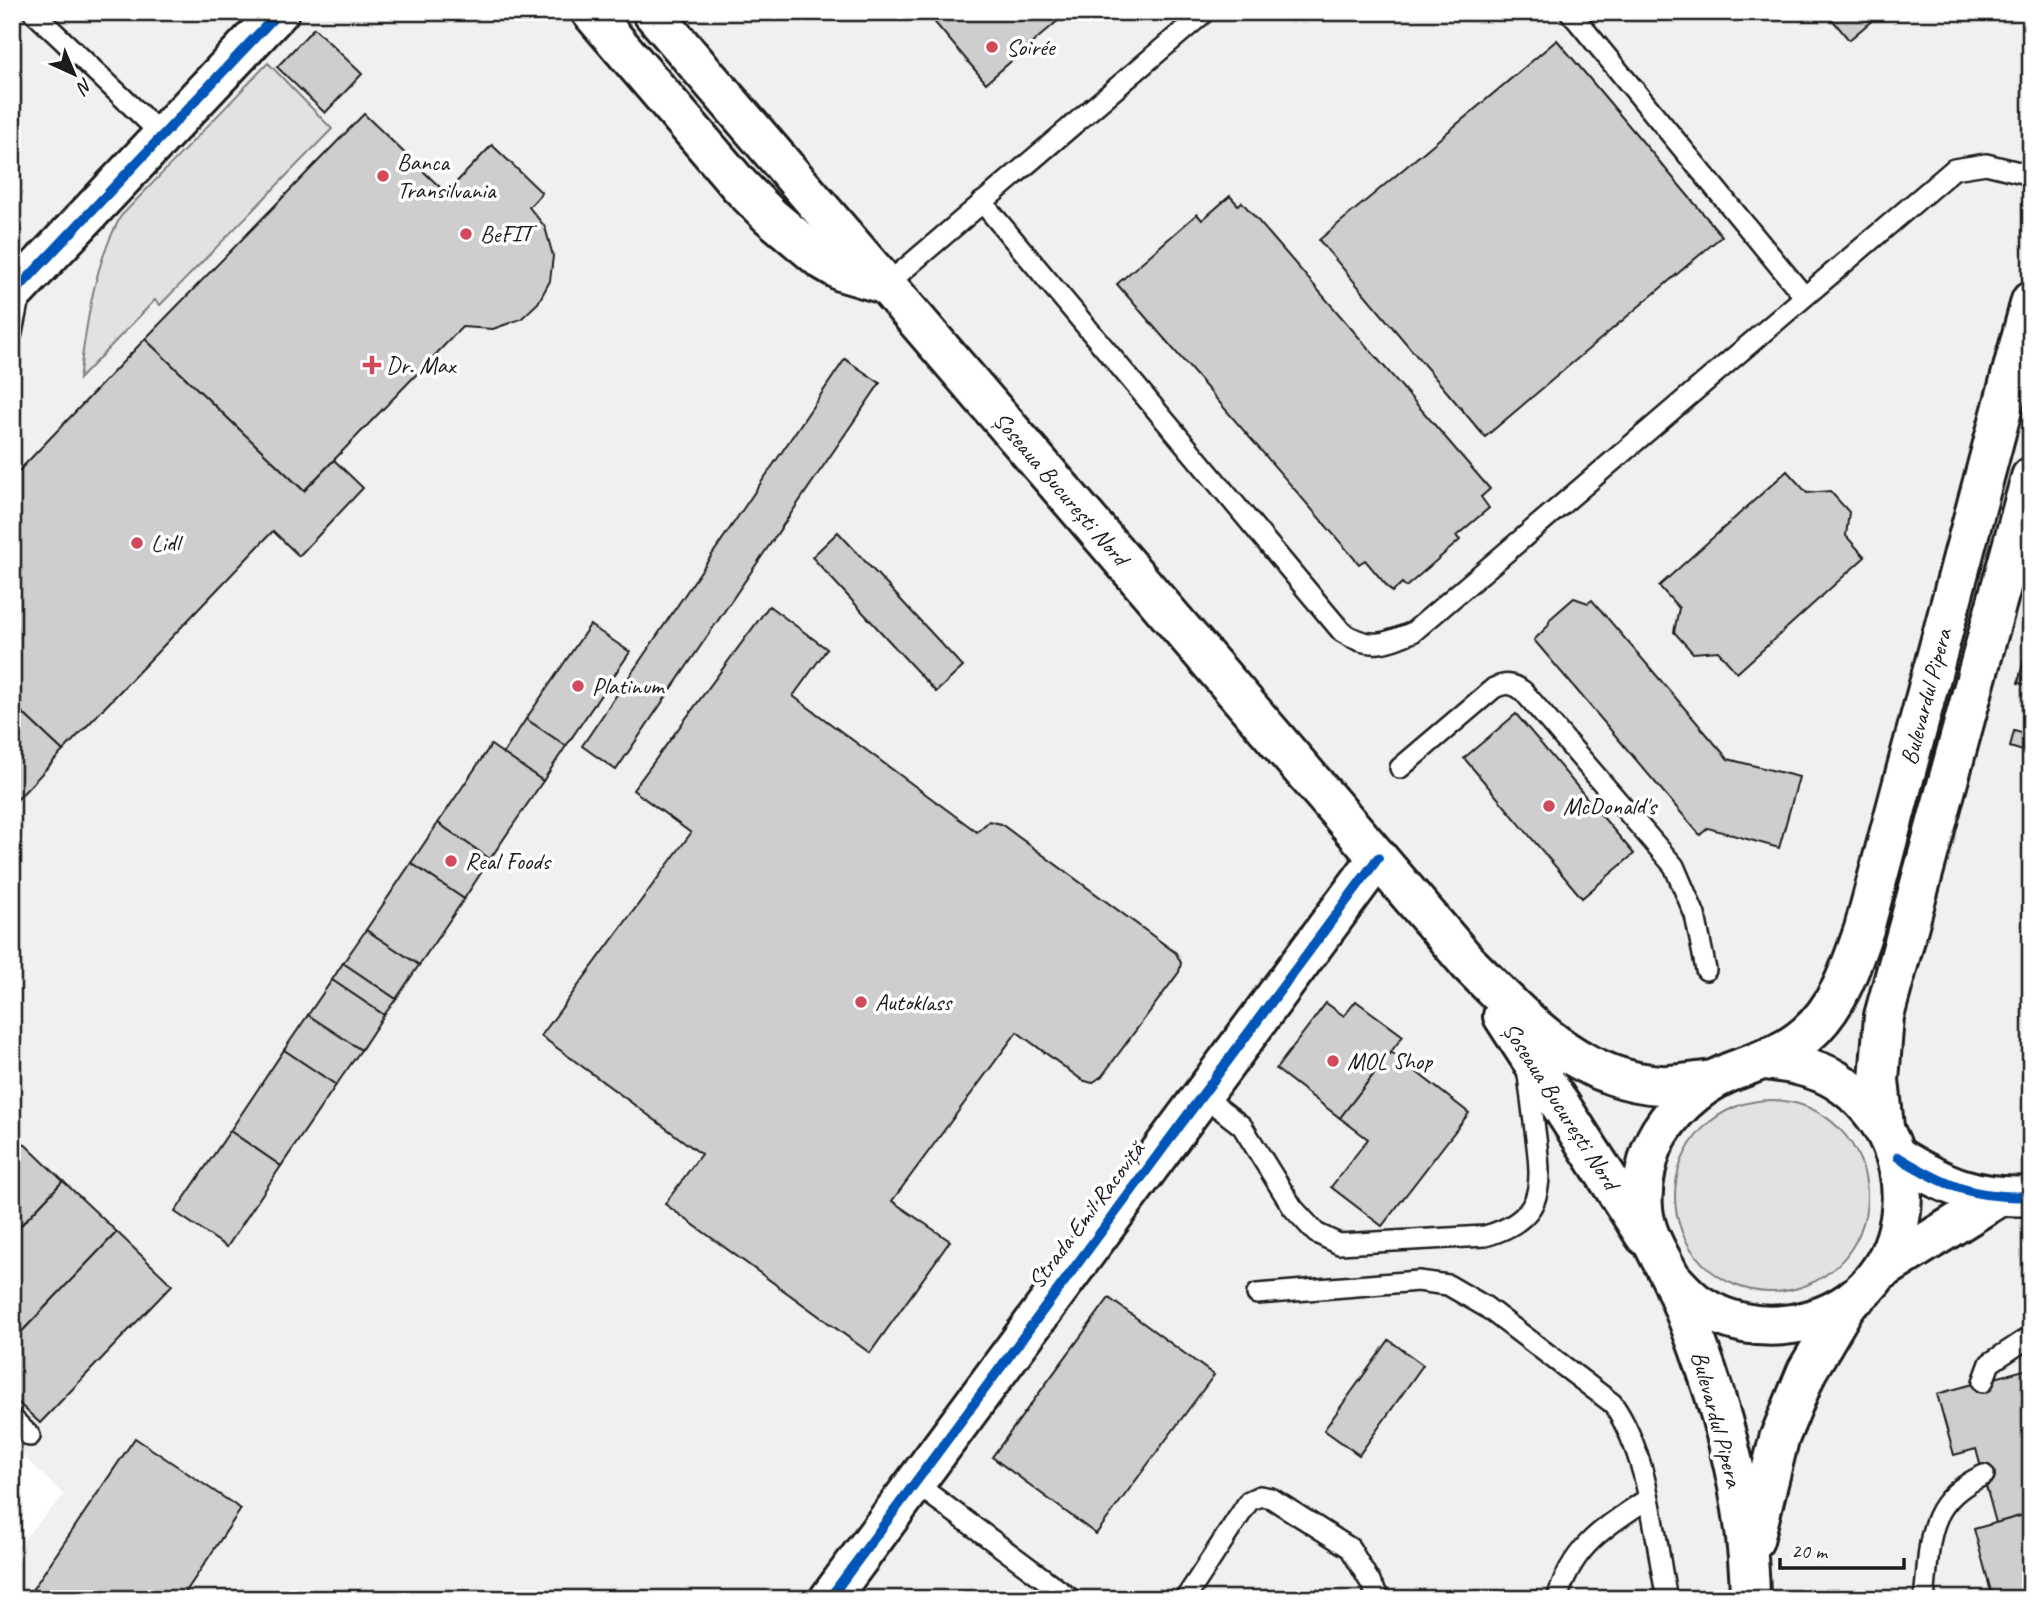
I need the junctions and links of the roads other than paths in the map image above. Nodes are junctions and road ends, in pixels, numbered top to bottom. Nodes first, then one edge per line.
1 (33, 12) edge
2 (279, 12) edge
3 (591, 12) edge
4 (652, 12) edge
5 (1205, 12) edge
6 (1570, 12) edge
7 (163, 136) junction
8 (2031, 175) edge
9 (982, 202) junction
10 (886, 285) junction
11 (17, 289) edge
12 (1804, 296) junction
13 (2031, 301) edge
14 (12, 333) edge
15 (2031, 477) edge
16 (1400, 768) dead end
17 (1378, 858) junction
18 (1469, 964) junction
19 (1706, 970) dead end
20 (1524, 1049) junction
21 (1765, 1060) junction
22 (1713, 1080) junction
23 (1202, 1095) junction
24 (1891, 1142) junction
25 (2014, 1197) edge
26 (1652, 1246) junction
27 (1879, 1272) junction
28 (1672, 1280) junction
29 (1257, 1294) dead end
30 (1846, 1305) junction
31 (2031, 1336) edge
32 (1983, 1382) dead end
33 (12, 1418) edge
34 (30, 1436) dead end
35 (1984, 1475) dead end
36 (915, 1483) junction
37 (1647, 1499) junction
38 (1750, 1581) edge
39 (829, 1599) edge
40 (1071, 1599) edge
41 (1185, 1599) edge
42 (1380, 1599) edge
43 (1557, 1599) edge
44 (1667, 1599) edge
45 (1924, 1599) edge

1 - 7 lane
2 - 7 main road
3 - 10 main road
4 - 10 main road, Șoseaua București Nord
5 - 9 lane
6 - 12 lane
7 - 11 main road
8 - 12 lane
9 - 10 lane
9 - 12 lane
10 - 17 main road, Șoseaua București Nord
11 - 14 lane
13 - 21 main road, Bulevardul Pipera
15 - 24 main road, Bulevardul Pipera
16 - 19 lane
17 - 18 main road, Șoseaua București Nord
17 - 23 main road, Strada Emil Racoviță
18 - 20 main road, Șoseaua București Nord
18 - 22 main road, Șoseaua București Nord
20 - 23 lane
20 - 26 main road, Șoseaua București Nord
21 - 22 main road, Bulevardul Pipera
21 - 24 main road
22 - 26 main road, Bulevardul Pipera
23 - 36 main road, Strada Emil Racoviță
24 - 25 main road
24 - 27 main road, Bulevardul Pipera
25 - 27 main road
26 - 28 main road, Bulevardul Pipera
27 - 30 main road, Bulevardul Pipera
28 - 30 main road, Bulevardul Pipera
28 - 38 main road, Bulevardul Pipera
29 - 37 lane
30 - 38 main road, Bulevardul Pipera
31 - 32 lane
33 - 34 lane
35 - 45 lane
36 - 39 main road, Strada Emil Racoviță
36 - 40 lane
37 - 43 lane
37 - 44 lane
41 - 42 lane

